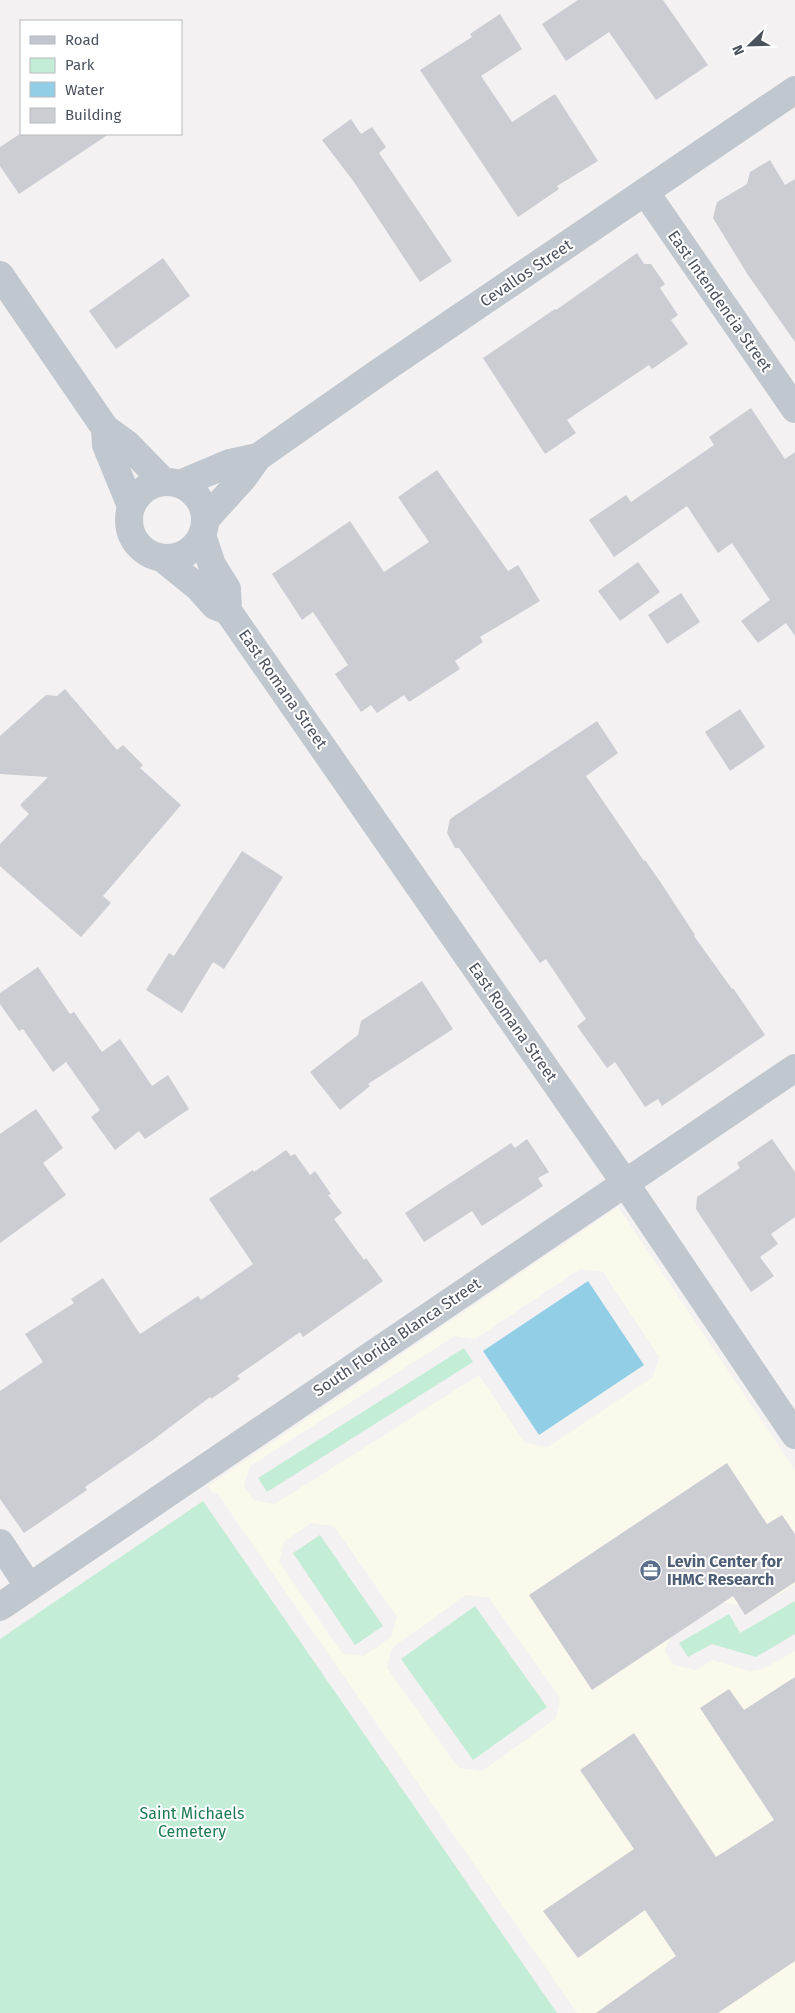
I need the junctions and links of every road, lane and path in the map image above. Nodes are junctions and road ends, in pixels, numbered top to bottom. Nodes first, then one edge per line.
1 (795, 90) edge
2 (646, 193) junction
3 (0, 275) edge
4 (795, 409) edge
5 (105, 428) junction
6 (258, 457) junction
7 (172, 483) junction
8 (131, 506) junction
9 (203, 528) junction
10 (162, 558) junction
11 (228, 611) junction
12 (795, 1068) edge
13 (625, 1183) junction
14 (795, 1435) edge
15 (0, 1543) edge
16 (29, 1587) junction
17 (0, 1607) edge

1 - 2 street, Cevallos Street
2 - 4 street, East Intendencia Street
2 - 6 street, Cevallos Street
3 - 5 street
5 - 7 street
5 - 8 street
6 - 7 street, Cevallos Street
6 - 9 street, Cevallos Street
7 - 8 street
7 - 9 street
8 - 10 street
9 - 10 street
9 - 11 street, East Romana Street
10 - 11 street, East Romana Street
11 - 13 street, East Romana Street
12 - 13 street, South Florida Blanca Street
13 - 14 street, East Romana Street
13 - 16 street, South Florida Blanca Street
15 - 16 street
16 - 17 street, South Florida Blanca Street

